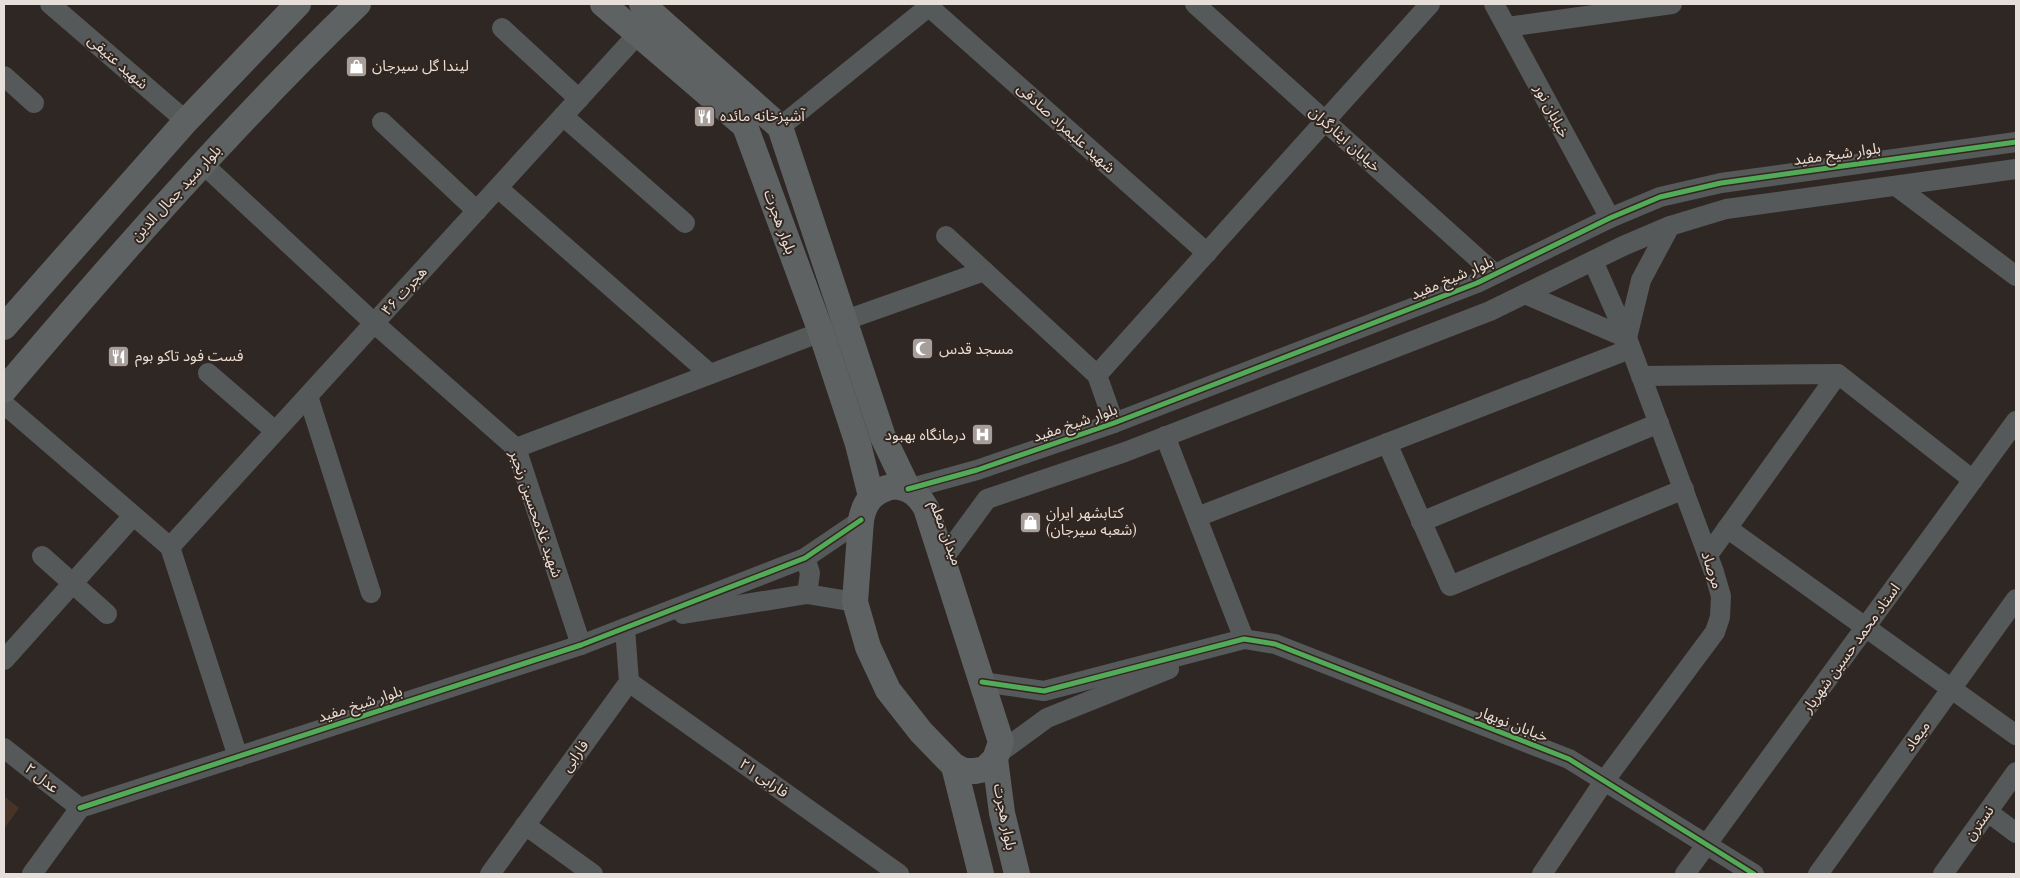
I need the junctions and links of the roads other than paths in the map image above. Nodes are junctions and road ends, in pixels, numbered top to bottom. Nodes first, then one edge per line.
1 (50, 4) edge
2 (298, 4) edge
3 (358, 4) edge
4 (603, 4) edge
5 (642, 4) edge
6 (1196, 4) edge
7 (1430, 4) edge
8 (1495, 4) edge
9 (1672, 4) edge
10 (929, 5) edge
11 (1507, 27) junction
12 (502, 28) dead end
13 (638, 35) junction
14 (4, 76) edge
15 (579, 99) junction
16 (34, 103) dead end
17 (564, 116) junction
18 (1325, 120) junction
19 (186, 121) junction
20 (382, 122) dead end
21 (780, 127) junction
22 (2016, 142) edge
23 (203, 164) junction
24 (2016, 170) edge
25 (1896, 186) junction
26 (498, 188) junction
27 (476, 211) junction
28 (1610, 218) junction
29 (685, 223) dead end
30 (1670, 226) junction
31 (946, 236) dead end
32 (1207, 253) junction
33 (1593, 261) junction
34 (984, 271) junction
35 (1495, 274) junction
36 (2016, 276) edge
37 (1525, 294) junction
38 (374, 323) junction
39 (832, 326) junction
40 (4, 327) edge
41 (1628, 344) junction
42 (208, 373) dead end
43 (710, 374) junction
44 (1838, 374) junction
45 (1098, 375) junction
46 (1641, 376) junction
47 (4, 390) edge
48 (308, 396) junction
49 (4, 404) edge
50 (2016, 421) edge
51 (1114, 423) junction
52 (1659, 423) junction
53 (275, 431) junction
54 (1165, 436) junction
55 (1387, 443) junction
56 (516, 448) junction
57 (977, 470) junction
58 (1973, 480) junction
59 (908, 489) junction
60 (1684, 489) junction
61 (871, 496) junction
62 (987, 499) junction
63 (133, 516) junction
64 (1197, 518) junction
65 (861, 520) junction
66 (1421, 522) junction
67 (1727, 528) junction
68 (170, 547) junction
69 (1708, 555) junction
70 (42, 556) dead end
71 (804, 558) junction
72 (942, 558) junction
73 (73, 583) junction
74 (371, 593) dead end
75 (807, 594) junction
76 (2016, 599) edge
77 (855, 602) junction
78 (107, 614) dead end
79 (646, 620) junction
80 (1867, 626) junction
81 (624, 628) junction
82 (1244, 639) junction
83 (581, 645) junction
84 (4, 660) edge
85 (628, 682) junction
86 (982, 682) junction
87 (1951, 688) junction
88 (1044, 691) junction
89 (1047, 718) junction
90 (2016, 735) edge
91 (4, 748) edge
92 (997, 756) junction
93 (238, 757) junction
94 (954, 766) junction
95 (2016, 772) edge
96 (1605, 780) junction
97 (80, 808) junction
98 (1988, 812) junction
99 (526, 825) junction
100 (2016, 833) edge
101 (1706, 845) junction
102 (32, 874) edge
103 (490, 874) edge
104 (593, 874) edge
105 (899, 874) edge
106 (981, 874) edge
107 (1017, 874) edge
108 (1542, 874) edge
109 (1685, 874) edge
110 (1754, 874) edge
111 (1818, 874) edge
112 (1942, 874) edge

1 - 19 street, شهید عتیقی
2 - 19 main road
3 - 23 main road, بلوار سید جمال الدین
4 - 13 main road, بلوار هجرت
5 - 21 main road
6 - 18 street, خیابان ایثارگران
7 - 18 street
8 - 11 street, خیابان نور
9 - 11 street
10 - 21 street
10 - 32 street, شهید علیمراد صادقی
11 - 28 street, خیابان نور
12 - 15 street
13 - 15 street, هجرت ۴۶
13 - 39 main road, بلوار هجرت
14 - 16 street
15 - 17 street, هجرت ۴۶
17 - 26 street, هجرت ۴۶
17 - 29 street
18 - 32 street
18 - 35 street, خیابان ایثارگران
19 - 40 main road
20 - 27 street
21 - 39 main road, بلوار هجرت
22 - 28 street, بلوار شیخ مفید
23 - 38 street, شهید غلامحسین رنجبر
23 - 47 main road, بلوار سید جمال الدین
24 - 25 street
25 - 30 street
25 - 36 street
26 - 27 street, هجرت ۴۶
26 - 43 street
27 - 38 street, هجرت ۴۶
28 - 35 street, بلوار شیخ مفید
30 - 33 street
30 - 41 street
31 - 34 street
32 - 45 street
33 - 37 street
33 - 41 street, مرصاد
34 - 39 street
34 - 45 street
35 - 51 street, بلوار شیخ مفید
37 - 41 street
37 - 54 street
38 - 48 street, هجرت ۴۶
38 - 56 street, شهید غلامحسین رنجبر
39 - 43 street
39 - 59 main road, بلوار هجرت
39 - 61 main road, بلوار هجرت
41 - 46 street, مرصاد
41 - 55 street
42 - 53 street
43 - 56 street
44 - 46 street
44 - 58 street
44 - 67 street
45 - 51 street
46 - 52 street, مرصاد
48 - 53 street, هجرت ۴۶
48 - 74 street
49 - 63 street
50 - 58 street, استاد محمد حسین شهریار
51 - 57 street, بلوار شیخ مفید
52 - 60 street, مرصاد
52 - 66 street
53 - 68 street, هجرت ۴۶
54 - 62 street
54 - 64 street
55 - 64 street
55 - 66 street
56 - 83 street, شهید غلامحسین رنجبر
57 - 59 street, بلوار شیخ مفید
57 - 62 street
58 - 80 street, استاد محمد حسین شهریار
59 - 61 main road
59 - 72 main road, میدان معلم
60 - 66 street
60 - 69 street, مرصاد
61 - 65 main road
62 - 72 street
63 - 68 street
63 - 73 street
64 - 82 street
65 - 71 street
65 - 77 main road
67 - 69 street
67 - 80 street
68 - 93 street
69 - 96 street, مرصاد
70 - 73 street
71 - 75 street
71 - 79 street
72 - 86 main road, میدان معلم
73 - 78 street
73 - 84 street
75 - 77 street
75 - 79 street
76 - 87 street, میعاد
77 - 94 main road
79 - 81 street, بلوار شیخ مفید
80 - 87 street
80 - 101 street, استاد محمد حسین شهریار
81 - 83 street, بلوار شیخ مفید
81 - 85 street
82 - 88 street
82 - 89 street
82 - 96 street, خیابان نوبهار
83 - 93 street, بلوار شیخ مفید
85 - 99 street, فارابی
85 - 105 street, فارابی ۲۱
86 - 88 street
86 - 92 main road, میدان معلم
87 - 90 street
87 - 111 street, میعاد
88 - 89 street
89 - 92 street
91 - 97 street, عدل ۲
92 - 94 main road
92 - 107 main road, بلوار هجرت
93 - 97 street, بلوار شیخ مفید
94 - 106 main road
95 - 98 street, نسترن
96 - 101 street, خیابان نوبهار
96 - 108 street, مرصاد
97 - 102 street
98 - 100 street
98 - 112 street, نسترن
99 - 103 street, فارابی
99 - 104 street
101 - 109 street, استاد محمد حسین شهریار
101 - 110 street, خیابان نوبهار

